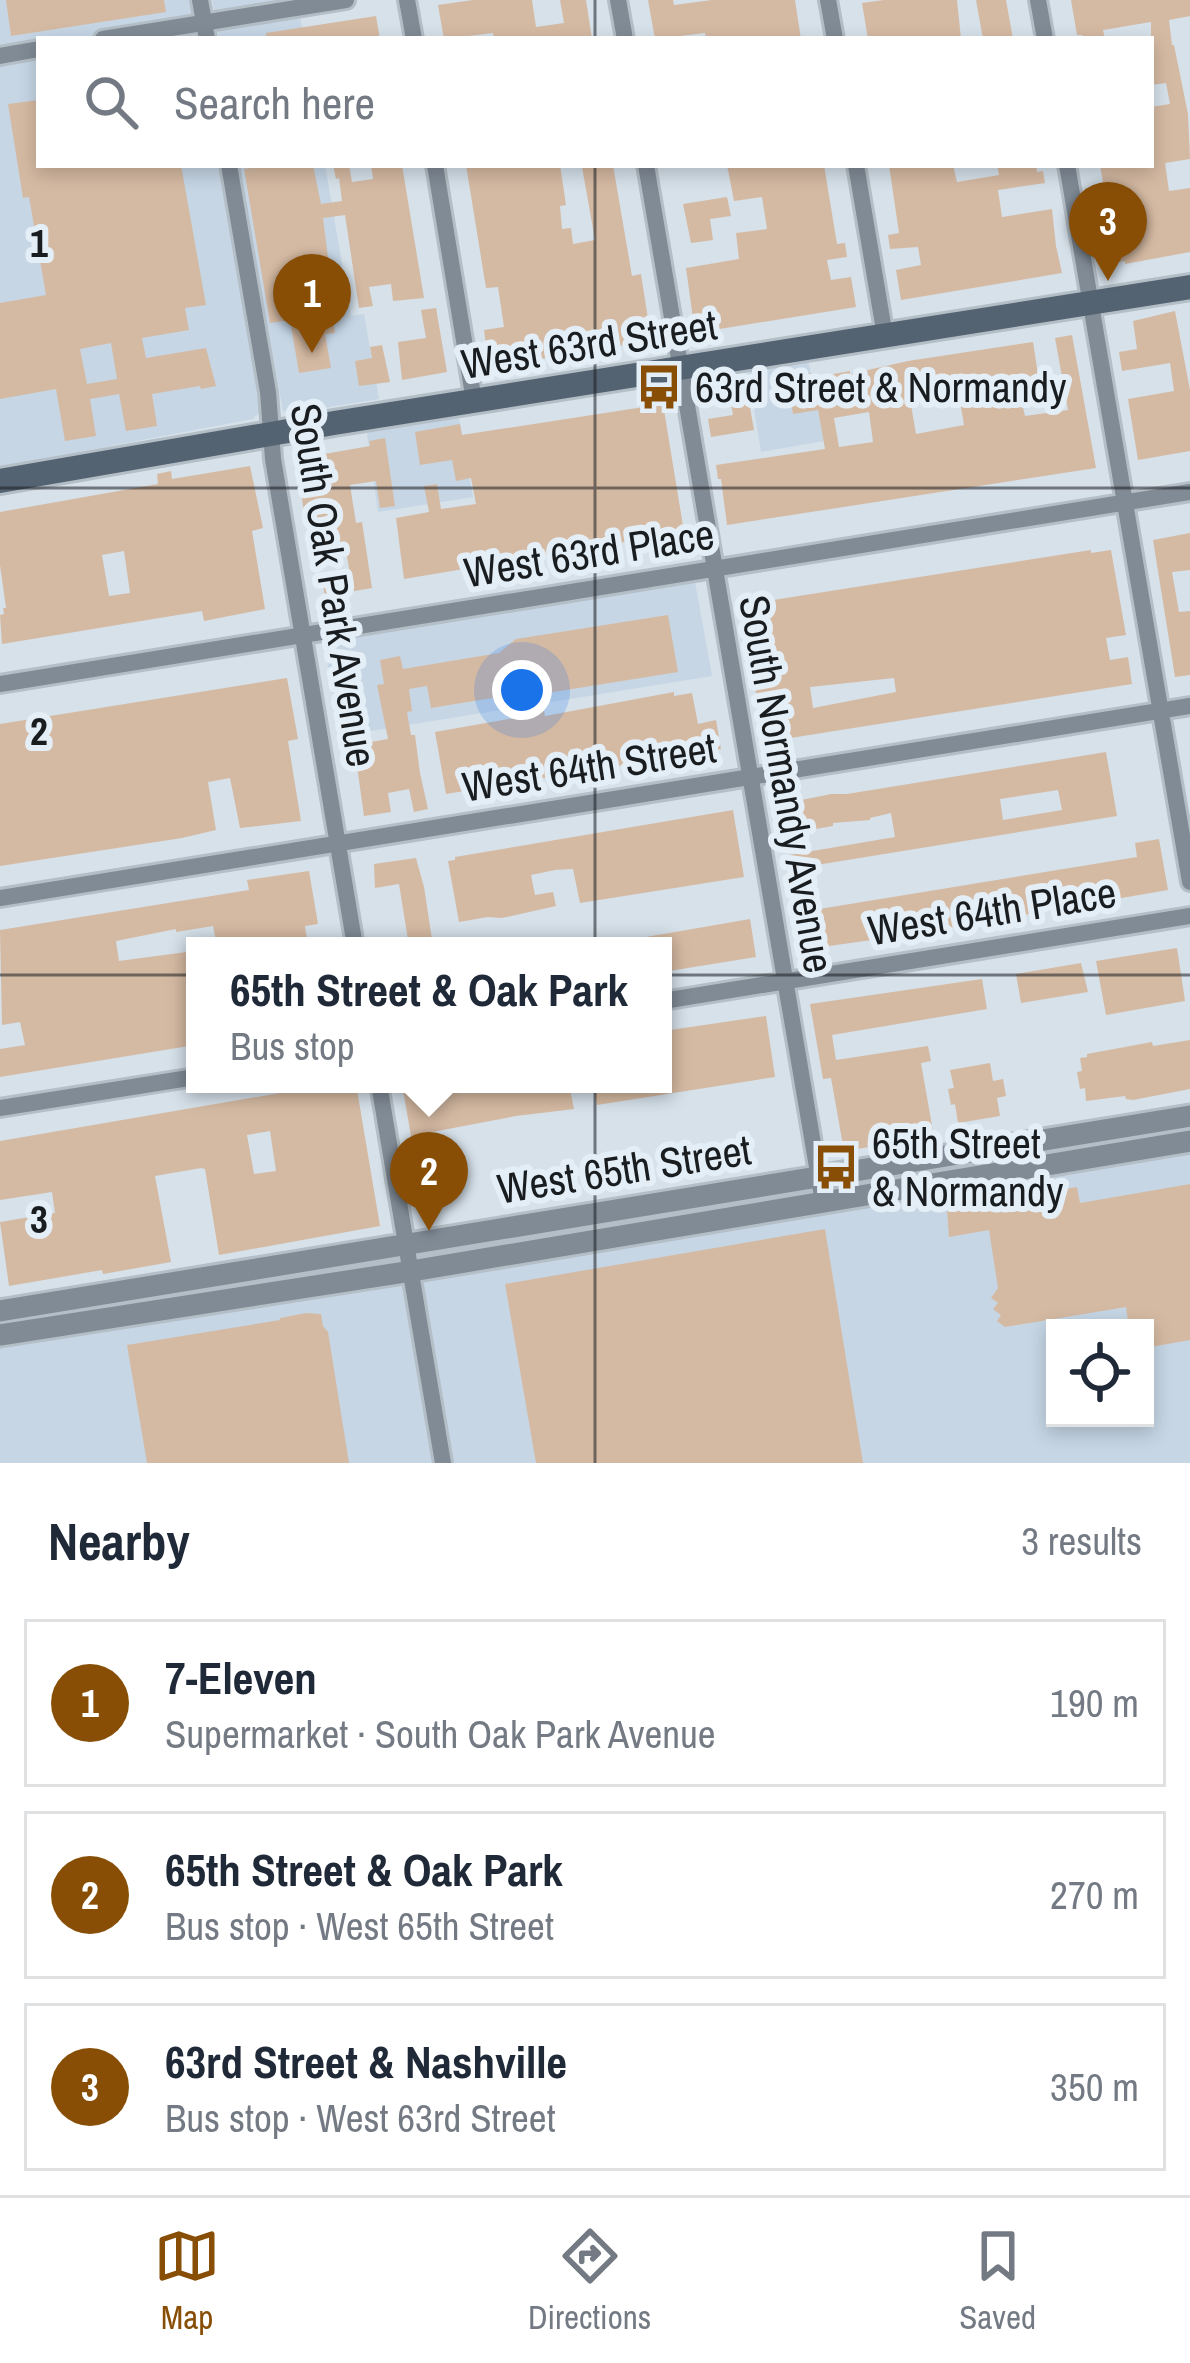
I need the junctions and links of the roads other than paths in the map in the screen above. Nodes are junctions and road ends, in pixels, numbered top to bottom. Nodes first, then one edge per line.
1 (200, 0) edge
2 (346, 0) edge
3 (407, 0) edge
4 (618, 0) edge
5 (828, 0) edge
6 (1038, 0) edge
7 (205, 31) edge
8 (141, 36) edge
9 (413, 36) edge
10 (624, 36) edge
11 (834, 36) edge
12 (1044, 36) edge
13 (36, 50) edge
14 (0, 56) edge
15 (230, 168) edge
16 (435, 168) edge
17 (646, 168) edge
18 (857, 168) edge
19 (1068, 168) edge
20 (1190, 287) edge
21 (1090, 303) junction
22 (885, 336) junction
23 (680, 369) junction
24 (474, 401) junction
25 (273, 434) junction
26 (0, 481) edge
27 (1190, 492) edge
28 (1125, 503) junction
29 (714, 569) junction
30 (303, 635) junction
31 (0, 684) edge
32 (1190, 706) edge
33 (1161, 711) junction
34 (750, 777) junction
35 (338, 844) junction
36 (1190, 882) edge
37 (0, 898) edge
38 (1190, 916) edge
39 (354, 937) edge
40 (784, 981) junction
41 (672, 1000) edge
42 (186, 1078) edge
43 (381, 1093) edge
44 (0, 1108) edge
45 (1190, 1116) edge
46 (1190, 1141) edge
47 (819, 1177) junction
48 (823, 1202) junction
49 (406, 1244) junction
50 (411, 1270) junction
51 (0, 1311) edge
52 (0, 1335) edge
53 (443, 1463) edge

1 - 7 street
2 - 7 street
3 - 9 street
4 - 10 street
5 - 11 street
6 - 12 street
7 - 8 street
13 - 14 street
15 - 25 street, South Oak Park Avenue
16 - 24 street
17 - 23 street, South Normandy Avenue
18 - 22 street
19 - 21 street
20 - 21 main road, West 63rd Street
21 - 22 main road, West 63rd Street
21 - 28 street
22 - 23 main road, West 63rd Street
23 - 24 main road, West 63rd Street
23 - 29 street, South Normandy Avenue
24 - 25 main road, West 63rd Street
25 - 26 main road, West 63rd Street
25 - 30 street, South Oak Park Avenue
27 - 28 street, West 63rd Place
28 - 29 street, West 63rd Place
28 - 33 street
29 - 30 street, West 63rd Place
29 - 34 street, South Normandy Avenue
30 - 31 street, West 63rd Place
30 - 35 street, South Oak Park Avenue
32 - 33 street, West 64th Street
33 - 34 street, West 64th Street
33 - 36 street
34 - 35 street, West 64th Street
34 - 40 street, South Normandy Avenue
35 - 37 street, West 64th Street
35 - 39 street, South Oak Park Avenue
38 - 40 street, West 64th Place
40 - 41 street, West 64th Place
40 - 47 street, South Normandy Avenue
42 - 44 street
43 - 49 street
45 - 47 street, West 65th Street
46 - 48 street, West 65th Street
47 - 48 street, South Normandy Avenue
47 - 49 street, West 65th Street
48 - 50 street, West 65th Street
49 - 50 street
49 - 51 street, West 65th Street
50 - 52 street, West 65th Street
50 - 53 street

